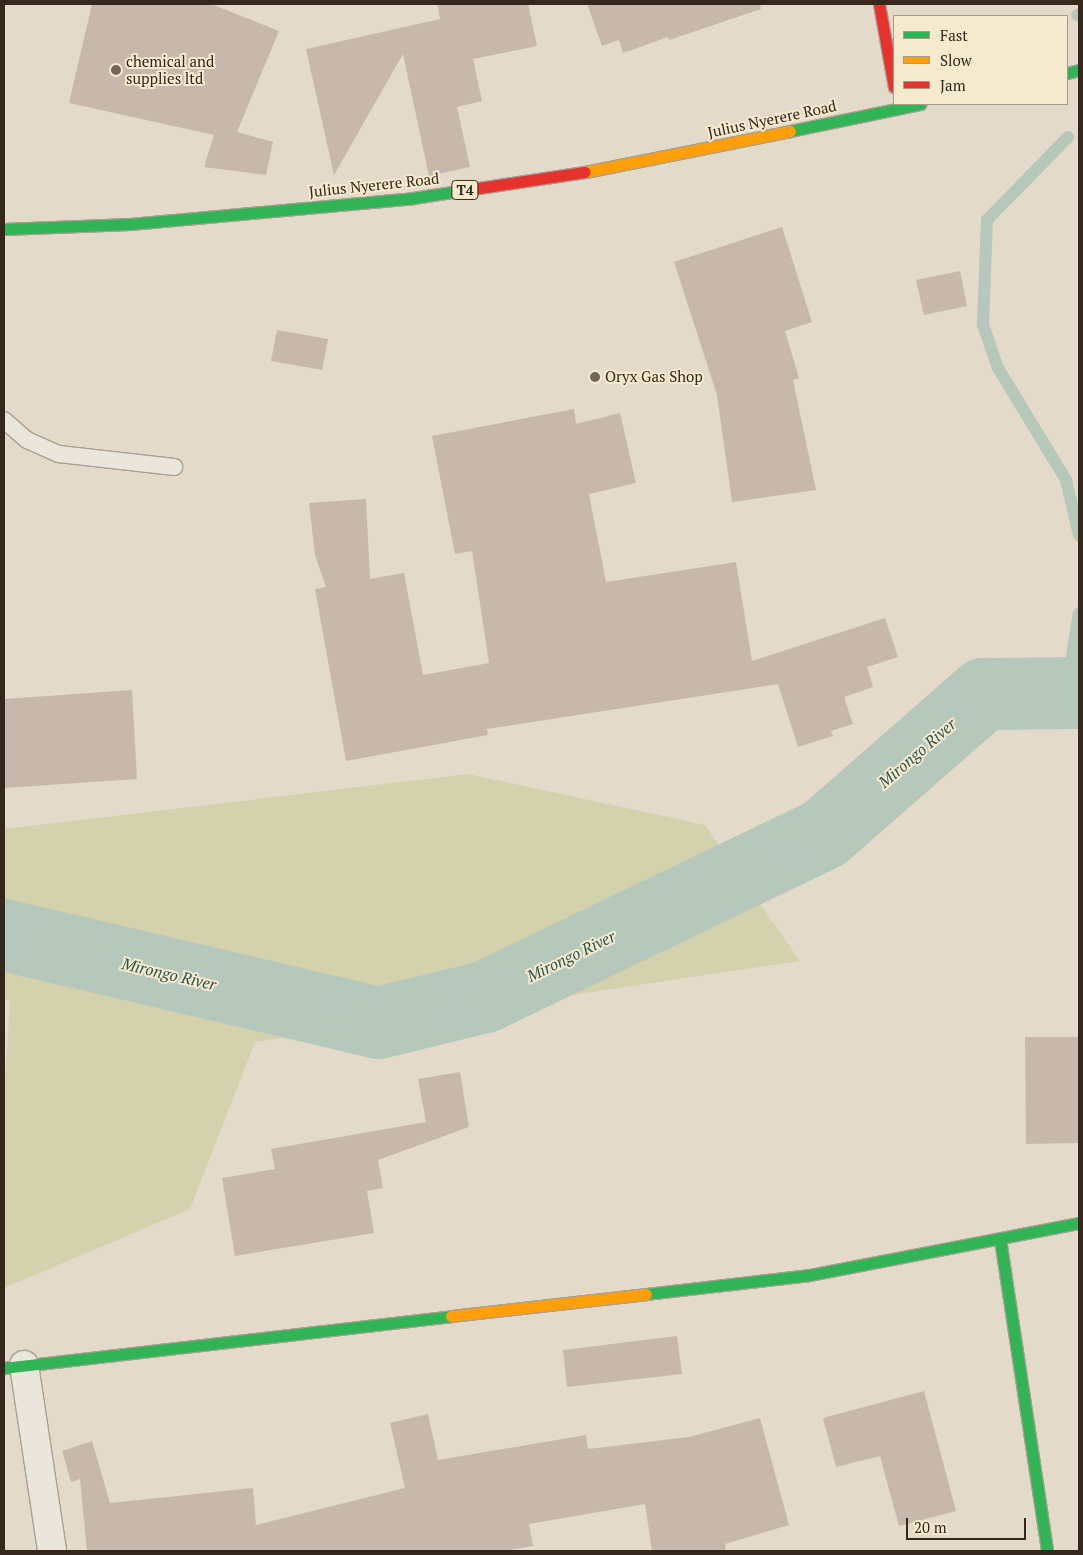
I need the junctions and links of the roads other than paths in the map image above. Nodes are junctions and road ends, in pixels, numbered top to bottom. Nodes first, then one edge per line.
1 (878, 4) edge
2 (893, 65) edge
3 (893, 103) edge
4 (4, 229) edge
5 (4, 420) edge
6 (174, 466) dead end
7 (1079, 1222) edge
8 (1000, 1239) junction
9 (14, 1366) edge
10 (52, 1551) edge
11 (1047, 1551) edge

1 - 2 main road
3 - 4 main road, Julius Nyerere Road / T4
5 - 6 lane
7 - 8 main road
8 - 9 main road
8 - 11 main road
9 - 10 street

